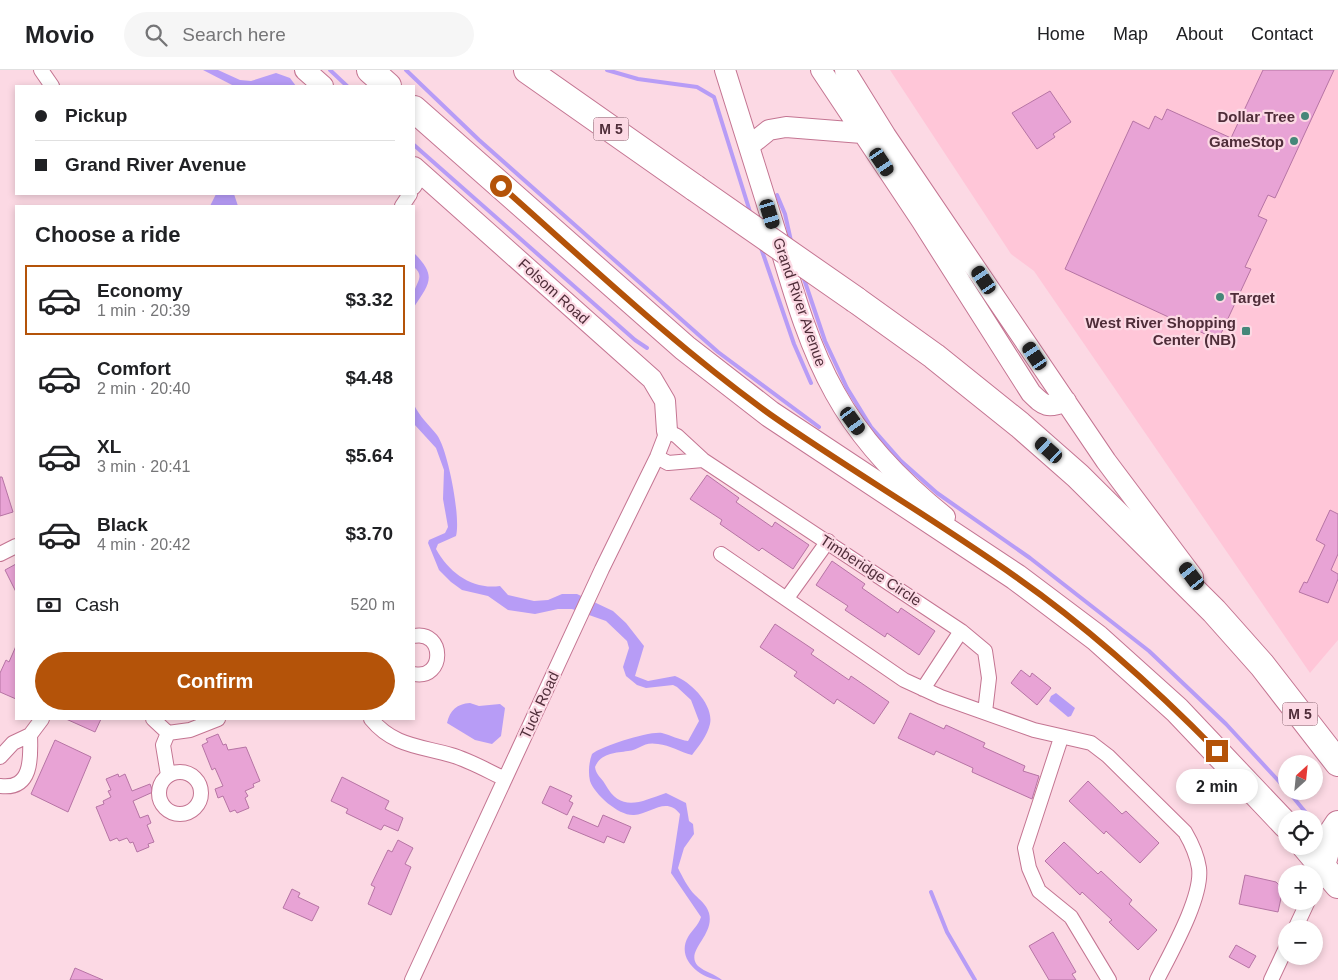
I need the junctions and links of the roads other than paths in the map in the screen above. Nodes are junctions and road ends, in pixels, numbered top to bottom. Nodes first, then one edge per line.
1 (41, 70) edge
2 (305, 70) edge
3 (370, 70) edge
4 (527, 70) edge
5 (725, 70) edge
6 (845, 70) edge
7 (828, 74) edge
8 (51, 85) edge
9 (322, 85) edge
10 (387, 85) edge
11 (415, 110) edge
12 (862, 133) junction
13 (886, 136) junction
14 (749, 146) junction
15 (416, 176) edge
16 (921, 220) junction
17 (946, 224) junction
18 (1066, 401) junction
19 (667, 431) junction
20 (658, 458) junction
21 (703, 460) junction
22 (828, 541) junction
23 (15, 546) edge
24 (0, 554) edge
25 (721, 554) dead end
26 (1016, 577) junction
27 (787, 598) junction
28 (1214, 611) junction
29 (961, 630) junction
30 (415, 636) edge
31 (415, 674) edge
32 (924, 689) junction
33 (985, 712) junction
34 (41, 720) edge
35 (155, 720) edge
36 (215, 720) edge
37 (372, 720) edge
38 (168, 733) junction
39 (30, 734) junction
40 (1061, 738) junction
41 (0, 757) edge
42 (1338, 762) edge
43 (168, 775) dead end
44 (505, 779) junction
45 (0, 786) edge
46 (1278, 817) edge
47 (1338, 824) edge
48 (1310, 855) edge
49 (1325, 880) edge
50 (1278, 965) edge
51 (412, 980) edge
52 (1109, 980) edge
53 (1157, 980) edge
54 (1271, 980) edge

1 - 8 street
2 - 9 main road
3 - 10 highway
4 - 28 highway, M 5, bridge
5 - 14 main road, Grand River Avenue
6 - 13 main road
7 - 12 main road
11 - 26 highway
12 - 13 main road
12 - 14 main road
12 - 16 main road
13 - 17 main road
14 - 26 main road, Grand River Avenue
15 - 19 main road, Folsom Road
16 - 17 main road
16 - 18 main road
17 - 18 main road
18 - 28 main road
19 - 20 street, Tuck Road
19 - 21 street, Timberidge Circle
20 - 21 street
20 - 44 street, Tuck Road
21 - 22 street, Timberidge Circle
22 - 27 street
22 - 29 street, Timberidge Circle
23 - 24 street
25 - 27 street
26 - 46 highway, Grand River Avenue
27 - 32 street
28 - 42 highway, M 5
29 - 32 street
29 - 33 street, Timberidge Circle
30 - 31 street
32 - 33 street
33 - 40 street
34 - 39 street
35 - 38 street
36 - 38 street
37 - 44 street
38 - 43 street
39 - 41 street
39 - 45 street
40 - 52 street
40 - 53 street
44 - 51 street, Tuck Road
47 - 49 highway
48 - 49 highway
50 - 54 street

